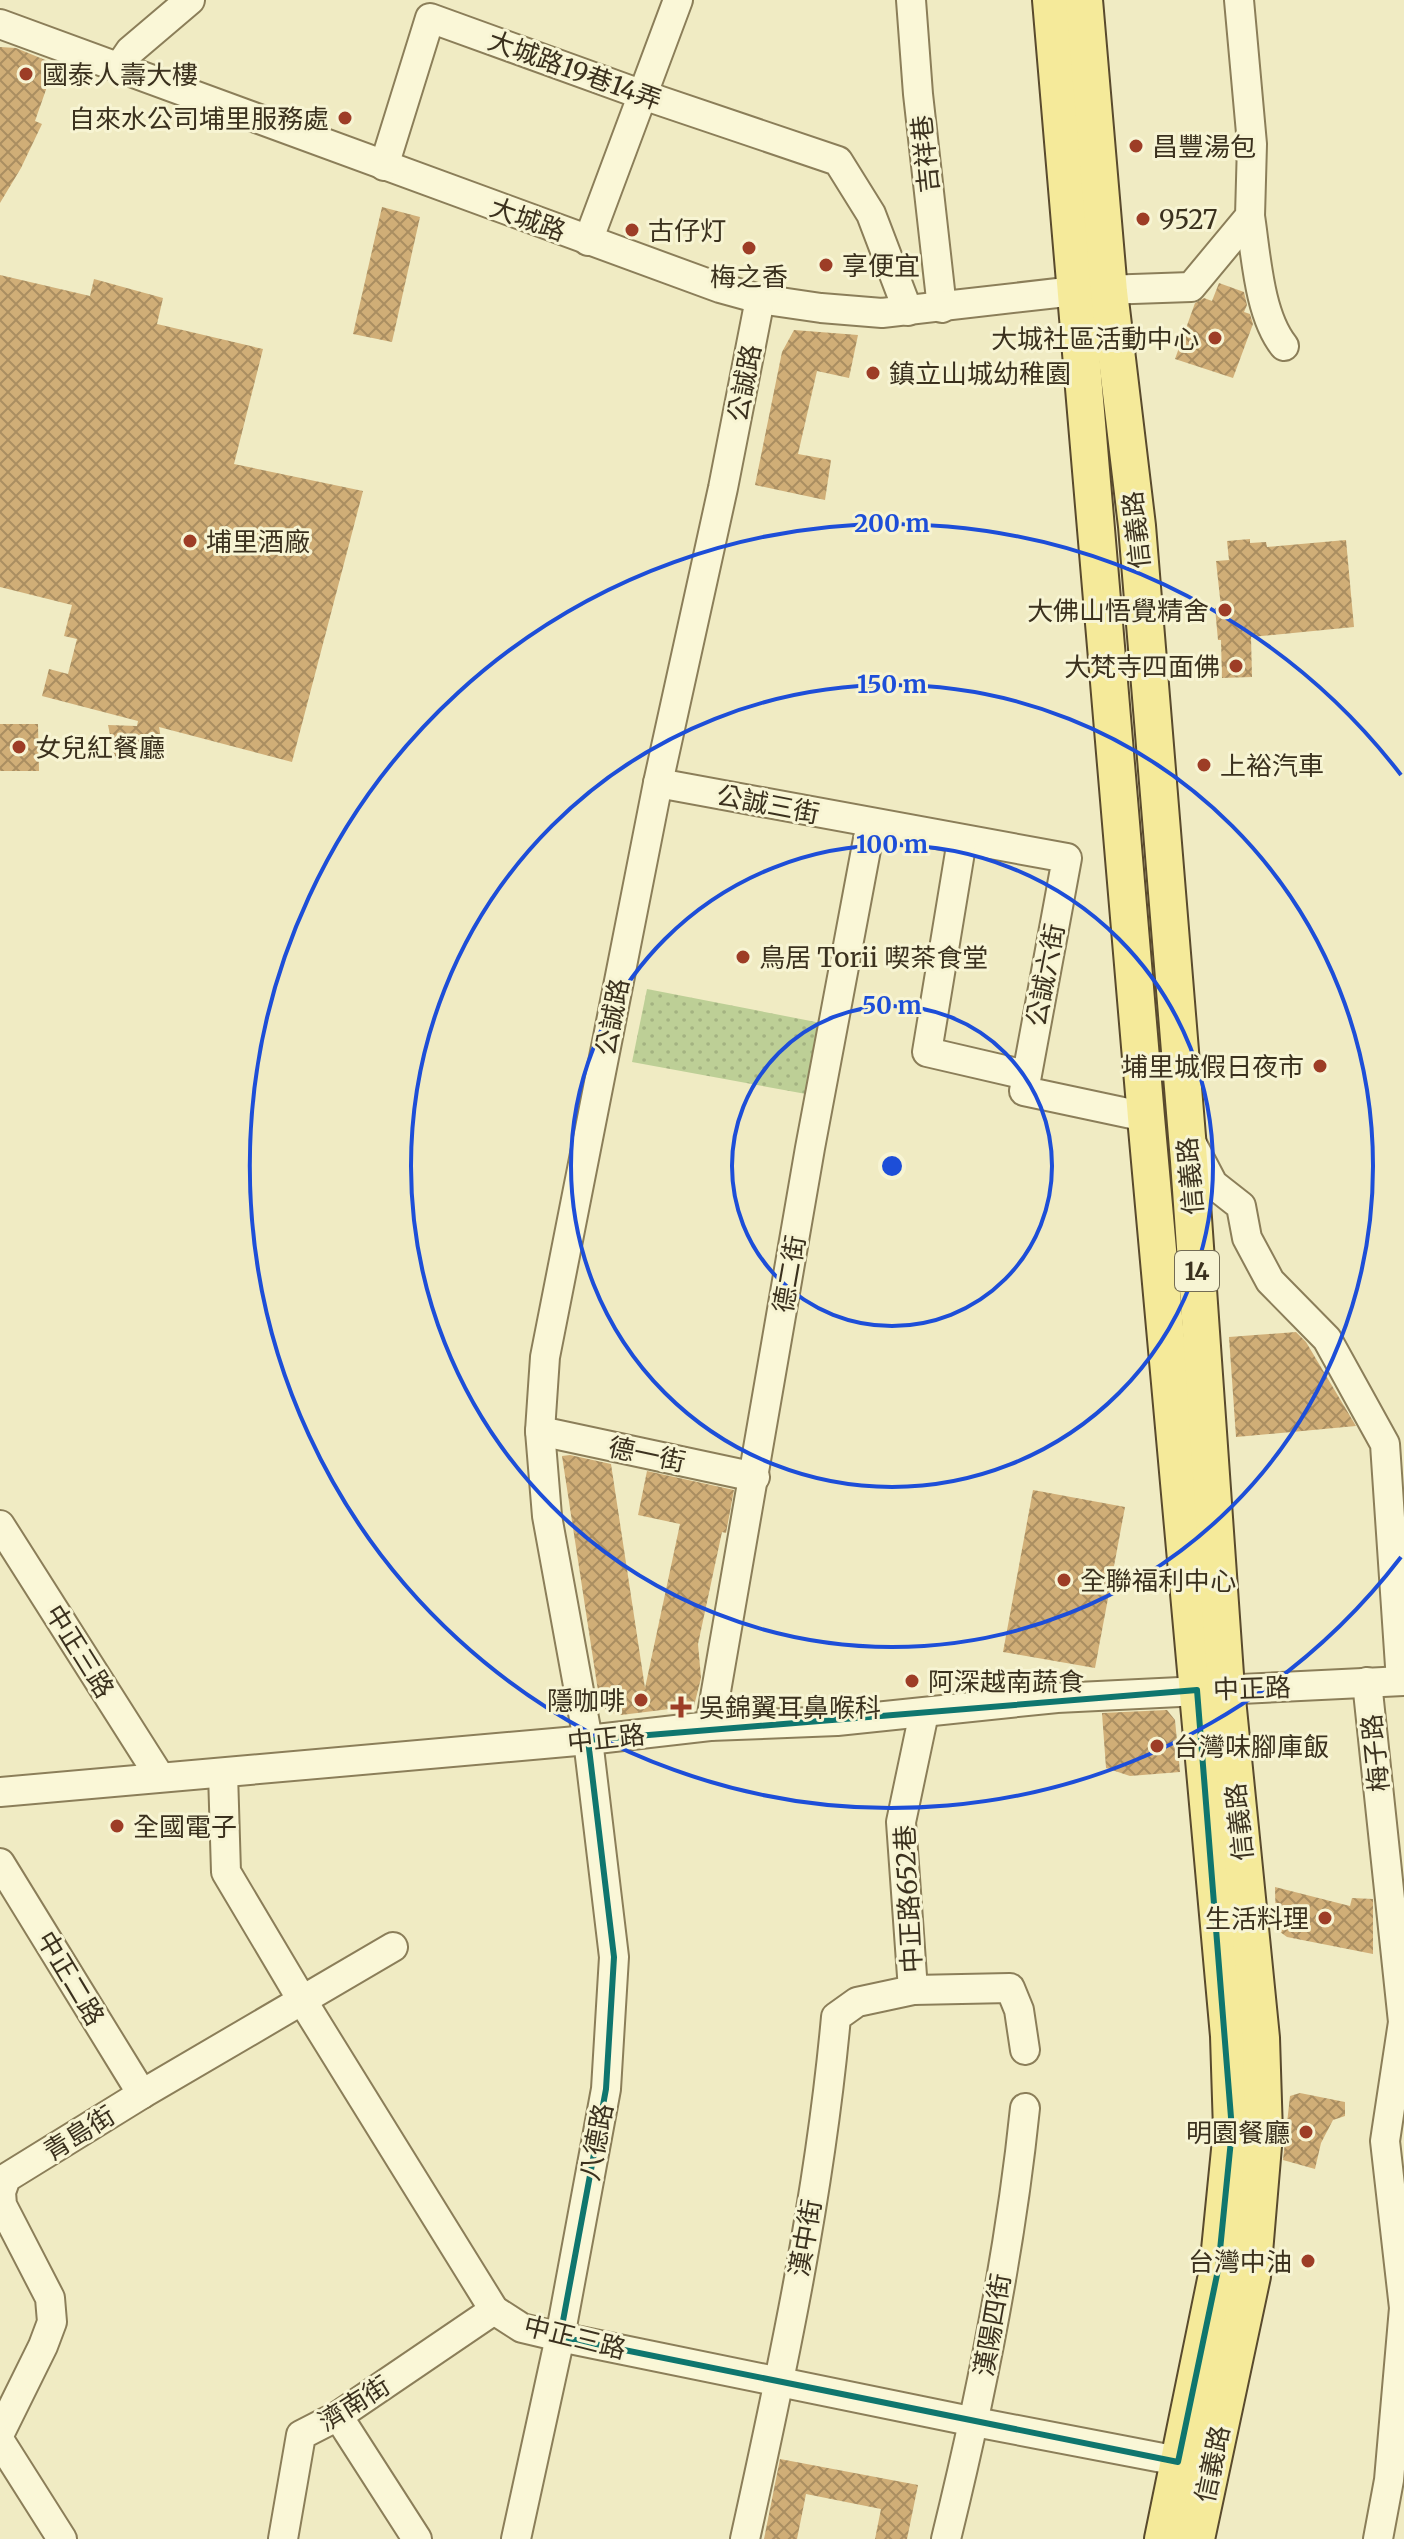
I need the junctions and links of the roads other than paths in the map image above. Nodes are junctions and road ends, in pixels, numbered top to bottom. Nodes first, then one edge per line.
1 (190, 0) edge
2 (678, 0) edge
3 (911, 0) edge
4 (1051, 0) edge
5 (1084, 0) edge
6 (1239, 0) edge
7 (431, 9) edge
8 (0, 24) edge
9 (119, 67) junction
10 (643, 95) junction
11 (384, 166) junction
12 (1250, 216) junction
13 (588, 241) junction
14 (1092, 292) junction
15 (760, 299) junction
16 (942, 308) junction
17 (908, 311) junction
18 (1284, 346) dead end
19 (658, 783) junction
20 (871, 823) junction
21 (962, 840) junction
22 (1067, 858) joint
23 (1174, 993) junction
24 (1136, 995) junction
25 (1025, 1083) junction
26 (1146, 1117) junction
27 (1186, 1133) junction
28 (540, 1431) junction
29 (755, 1477) junction
30 (0, 1525) edge
31 (1402, 1681) edge
32 (1367, 1682) junction
33 (1212, 1689) junction
34 (924, 1713) junction
35 (710, 1726) junction
36 (588, 1740) junction
37 (223, 1773) junction
38 (160, 1777) junction
39 (0, 1792) edge
40 (0, 1863) edge
41 (393, 1947) dead end
42 (913, 1990) junction
43 (302, 2000) junction
44 (1025, 2050) dead end
45 (142, 2094) junction
46 (1025, 2108) dead end
47 (494, 2310) junction
48 (560, 2337) junction
49 (780, 2381) junction
50 (338, 2416) junction
51 (975, 2422) junction
52 (0, 2433) edge
53 (0, 2441) edge
54 (1195, 2464) junction
55 (62, 2539) edge
56 (283, 2539) edge
57 (417, 2539) edge
58 (516, 2539) edge
59 (745, 2539) edge
60 (946, 2539) edge
61 (1163, 2539) edge
62 (1196, 2539) edge
63 (1378, 2539) edge

1 - 9 street
2 - 10 street
3 - 16 street, 吉祥巷
4 - 14 main road, 信義路 / 14
5 - 14 main road, 信義路 / 14
6 - 12 street
7 - 10 street, 大城路19巷14弄
7 - 11 street, 大城路19巷14弄
8 - 9 street, 大城路
9 - 11 street, 大城路
10 - 13 street
10 - 17 street, 大城路19巷14弄
11 - 13 street, 大城路
12 - 14 street, 大城路
12 - 18 street
13 - 15 street, 大城路
14 - 16 street, 大城路
14 - 23 main road, 信義路 / 14
14 - 24 main road, 信義路 / 14
15 - 17 street, 大城路
15 - 19 street, 公誠路
16 - 17 street, 大城路
19 - 20 street, 公誠三街
19 - 28 street, 公誠路
20 - 21 street, 公誠三街
20 - 29 street, 德二街
21 - 22 street, 公誠三街
21 - 25 street
22 - 25 street, 公誠六街
23 - 24 main road
23 - 27 main road, 信義路 / 14
24 - 26 main road, 信義路 / 14
25 - 26 street
26 - 33 main road, 信義路 / 14
27 - 31 street
27 - 33 main road, 信義路 / 14
28 - 29 street, 德一街
28 - 36 street, 公誠路
29 - 35 street, 德二街
30 - 38 street, 中正三路
31 - 32 street, 中正路
32 - 33 street, 中正路
32 - 63 street, 梅子路
33 - 34 street, 中正路
33 - 54 main road, 信義路 / 14
34 - 35 street, 中正路
34 - 42 street, 中正路652巷
35 - 36 street, 中正路
36 - 37 street, 中正路
36 - 48 street, 八德路
37 - 38 street, 中正路
37 - 43 street, 中正三路
38 - 39 street, 中正路
40 - 45 street, 中正二路
41 - 43 street, 青島街
42 - 44 street
42 - 49 street, 漢中街
43 - 45 street, 青島街
43 - 47 street, 中正三路
45 - 52 street, 青島街
46 - 51 street, 漢陽四街
47 - 48 street, 中正三路
47 - 50 street, 濟南街
48 - 49 street, 中正三路
48 - 58 street, 八德路
49 - 51 street, 中正三路
49 - 59 street, 漢中街
50 - 56 street, 濟南街
50 - 57 street
51 - 54 street, 中正三路
51 - 60 street, 漢陽四街
53 - 55 street
54 - 61 main road, 信義路 / 14
54 - 62 main road, 信義路 / 14

